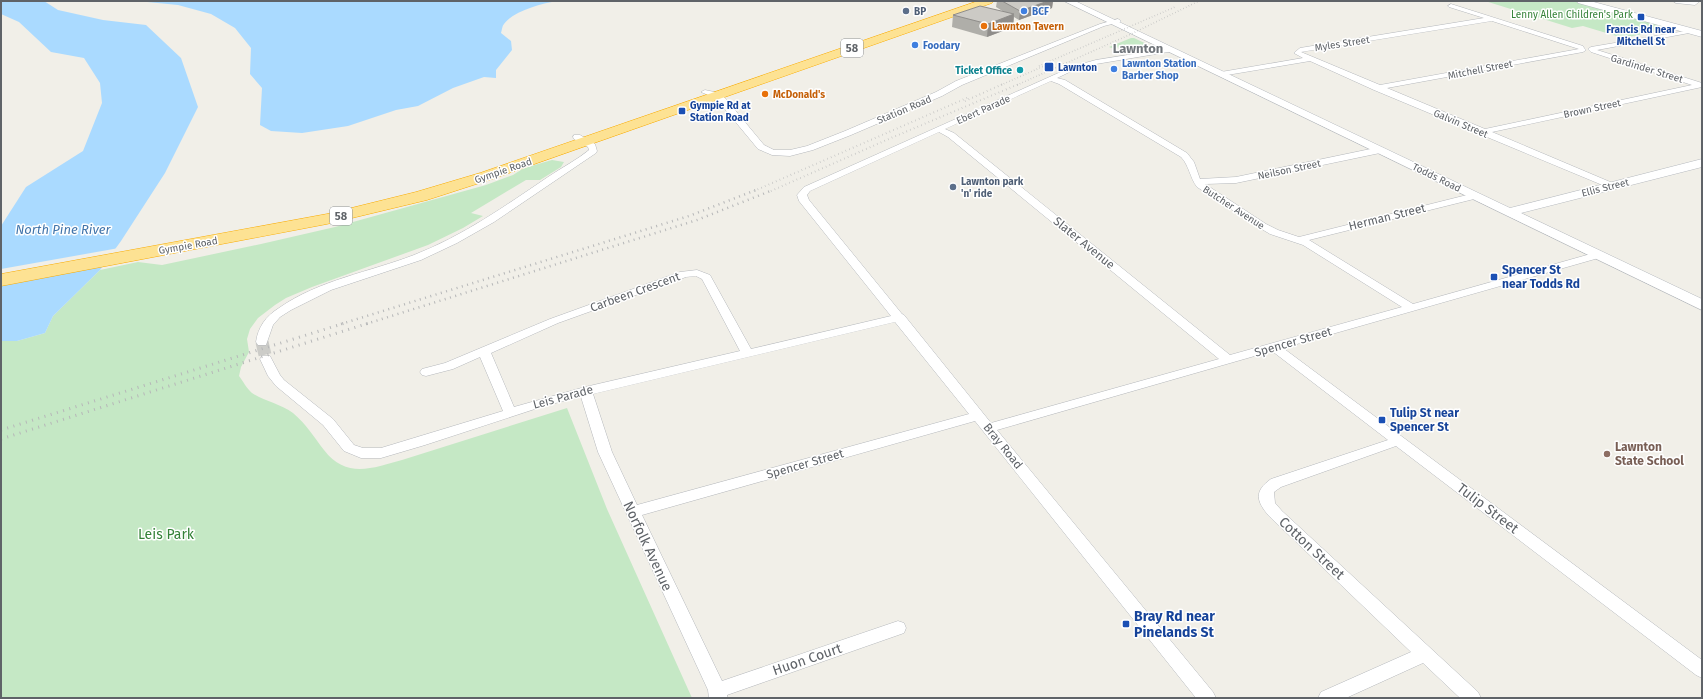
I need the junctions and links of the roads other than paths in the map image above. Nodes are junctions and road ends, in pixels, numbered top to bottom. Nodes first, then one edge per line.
1 (974, 1) edge
2 (988, 1) edge
3 (1068, 1) edge
4 (1076, 1) edge
5 (1581, 1) edge
6 (1596, 1) edge
7 (1676, 1) edge
8 (1697, 1) edge
9 (1451, 6) dead end
10 (1492, 19) junction
11 (1115, 22) junction
12 (1689, 30) junction
13 (1702, 30) edge
14 (1702, 34) edge
15 (1582, 49) junction
16 (1172, 50) junction
17 (1592, 50) junction
18 (1310, 59) junction
19 (1221, 74) junction
20 (1051, 79) junction
21 (1702, 85) edge
22 (1378, 88) junction
23 (711, 94) junction
24 (691, 104) junction
25 (727, 106) junction
26 (938, 129) junction
27 (1483, 132) junction
28 (581, 142) junction
29 (1380, 150) junction
30 (543, 156) junction
31 (577, 161) junction
32 (1702, 163) edge
33 (1197, 182) junction
34 (1612, 186) junction
35 (803, 194) joint
36 (1475, 196) junction
37 (1508, 212) junction
38 (1300, 240) junction
39 (137, 251) junction
40 (1598, 255) junction
41 (1, 272) edge
42 (1, 280) edge
43 (1702, 305) edge
44 (1412, 308) junction
45 (900, 317) junction
46 (262, 342) tunnel mouth
47 (1274, 347) junction
48 (484, 351) junction
49 (747, 353) junction
50 (266, 359) tunnel mouth
51 (1228, 360) junction
52 (426, 372) dead end
53 (585, 391) junction
54 (510, 412) junction
55 (978, 416) junction
56 (988, 428) junction
57 (1398, 441) junction
58 (632, 512) junction
59 (898, 628) dead end
60 (1425, 654) junction
61 (1702, 670) edge
62 (718, 694) edge
63 (1207, 698) edge
64 (1327, 698) edge
65 (1472, 698) edge

1 - 23 highway, Gympie Road / 58
2 - 23 highway, Gympie Road / 58
3 - 11 street, Todds Road
4 - 11 street, Todds Road
5 - 12 street
6 - 13 street
7 - 8 street
9 - 10 street
10 - 15 street
10 - 18 street, Myles Street
11 - 16 street, Todds Road
11 - 25 street, Station Road
12 - 14 street
12 - 17 street
15 - 17 street, Gardinder Street
15 - 22 street, Mitchell Street
16 - 19 street, Todds Road
16 - 20 street, Ebert Parade
17 - 21 street, Gardinder Street
18 - 19 street, Myles Street
18 - 22 street, Galvin Street
19 - 29 street, Todds Road
20 - 26 street, Ebert Parade
20 - 33 street, Butcher Avenue
21 - 27 street, Brown Street
22 - 27 street, Galvin Street
23 - 24 highway, Gympie Road / 58
23 - 25 street, Station Road
23 - 28 highway, Gympie Road / 58
24 - 25 highway
24 - 28 highway, Gympie Road / 58
26 - 35 street, Ebert Parade
26 - 51 street, Slater Avenue
27 - 34 street, Galvin Street
28 - 30 highway, Gympie Road / 58
28 - 31 street
28 - 31 street
28 - 39 highway, Gympie Road / 58
29 - 33 street, Neilson Street
29 - 36 street, Todds Road
30 - 31 highway
30 - 39 highway, Gympie Road / 58
31 - 46 street
32 - 34 street, Ellis Street
33 - 38 street, Butcher Avenue
34 - 37 street, Ellis Street
35 - 45 street, Bray Road
36 - 37 street, Todds Road
36 - 38 street, Herman Street
37 - 40 street, Todds Road
38 - 44 street, Butcher Avenue
39 - 41 highway, Gympie Road / 58
39 - 42 highway, Gympie Road / 58
40 - 43 street, Todds Road
40 - 44 street, Spencer Street
44 - 47 street, Spencer Street
45 - 49 street, Leis Parade
45 - 55 street, Bray Road
47 - 51 street, Spencer Street
47 - 57 street, Tulip Street
48 - 49 street, Carbeen Crescent
48 - 52 street, Carbeen Crescent
48 - 54 street
49 - 53 street, Leis Parade
50 - 54 street, Leis Parade
51 - 56 street, Spencer Street
53 - 54 street, Leis Parade
53 - 58 street, Norfolk Avenue
55 - 56 street, Bray Road
55 - 58 street, Spencer Street
56 - 63 street, Bray Road
57 - 60 street, Cotton Street
57 - 61 street, Tulip Street
58 - 62 street, Norfolk Avenue
59 - 62 street, Huon Court
60 - 64 street
60 - 65 street, Cotton Street

